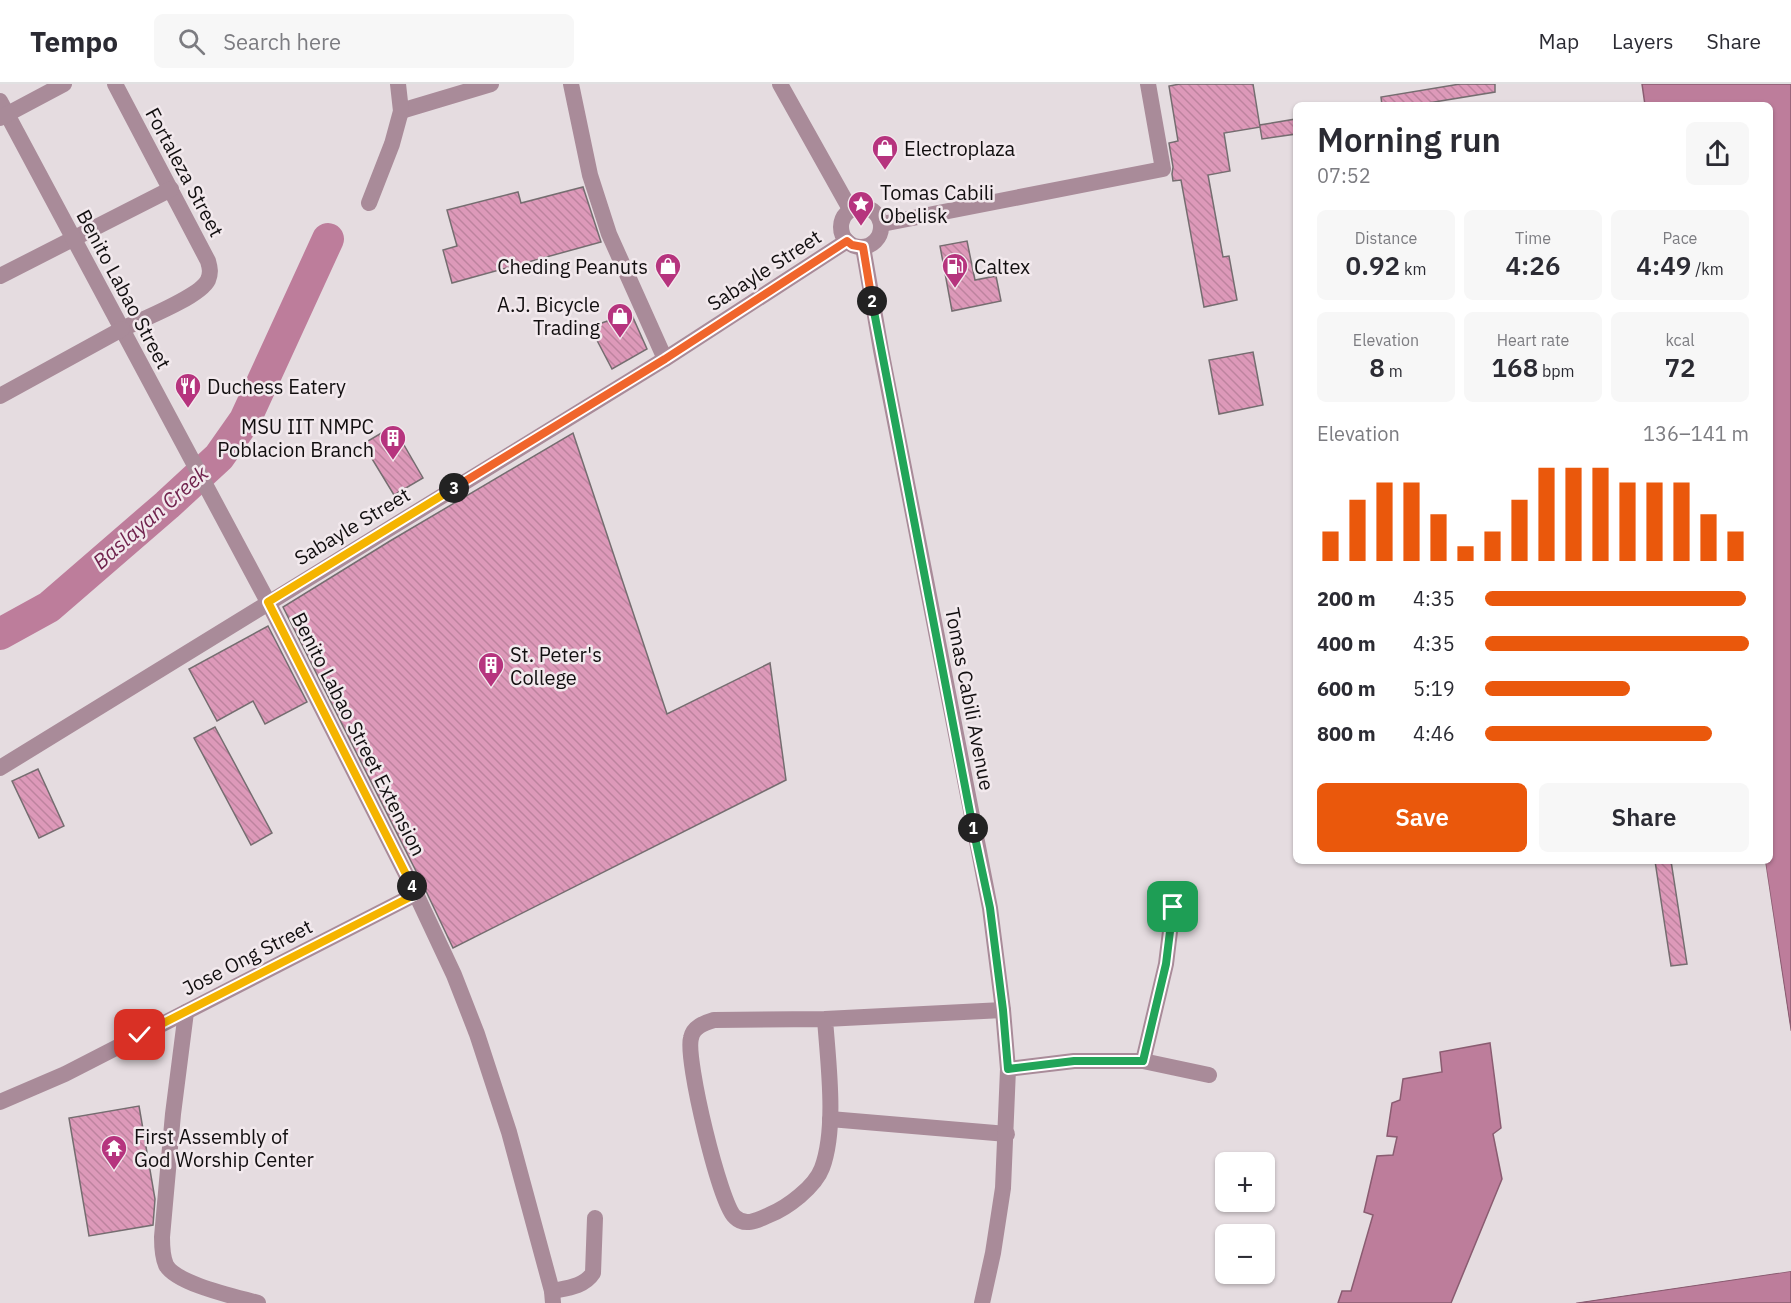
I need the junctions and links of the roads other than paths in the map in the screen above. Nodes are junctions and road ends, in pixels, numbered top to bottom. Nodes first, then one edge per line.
1 (64, 84) edge
2 (115, 84) edge
3 (398, 84) edge
4 (491, 84) edge
5 (571, 84) edge
6 (780, 84) edge
7 (1148, 84) edge
8 (2, 111) edge
9 (401, 111) junction
10 (171, 189) junction
11 (369, 203) dead end
12 (850, 210) junction
13 (882, 224) junction
14 (74, 238) junction
15 (855, 244) junction
16 (0, 276) edge
17 (122, 329) junction
18 (665, 359) junction
19 (0, 396) edge
20 (212, 496) joint
21 (268, 602) junction
22 (0, 768) edge
23 (416, 894) junction
24 (1173, 907) dead end
25 (1003, 1010) junction
26 (186, 1012) junction
27 (825, 1019) junction
28 (1143, 1061) junction
29 (1008, 1069) junction
30 (1209, 1075) dead end
31 (0, 1102) edge
32 (830, 1119) junction
33 (1007, 1134) junction
34 (595, 1218) dead end
35 (553, 1297) edge
36 (258, 1303) edge
37 (982, 1303) edge

1 - 8 street
2 - 10 street, Fortaleza Street
3 - 9 street
4 - 9 street
5 - 18 street
6 - 12 street
7 - 13 street
8 - 14 street, Benito Labao Street
9 - 11 street
10 - 14 street
10 - 17 street, Fortaleza Street
12 - 13 street
12 - 15 street
13 - 15 street
14 - 16 street
14 - 17 street, Benito Labao Street
15 - 18 street, Sabayle Street
15 - 25 street, Tomas Cabili Avenue
17 - 19 street
17 - 20 street, Benito Labao Street
18 - 21 street, Sabayle Street
20 - 21 street, Benito Labao Street Extension
21 - 22 street, Sabayle Street
21 - 23 street, Benito Labao Street Extension
23 - 26 street, Jose Ong Street
23 - 35 street, Benito Labao Street Extension
24 - 28 street
25 - 27 street
25 - 29 street, Tomas Cabili Avenue
26 - 31 street, Jose Ong Street
26 - 36 street
27 - 32 street
27 - 32 street
28 - 29 street
28 - 30 street
29 - 33 street, Tomas Cabili Avenue
32 - 33 street
33 - 37 street, Tomas Cabili Avenue
34 - 35 street

